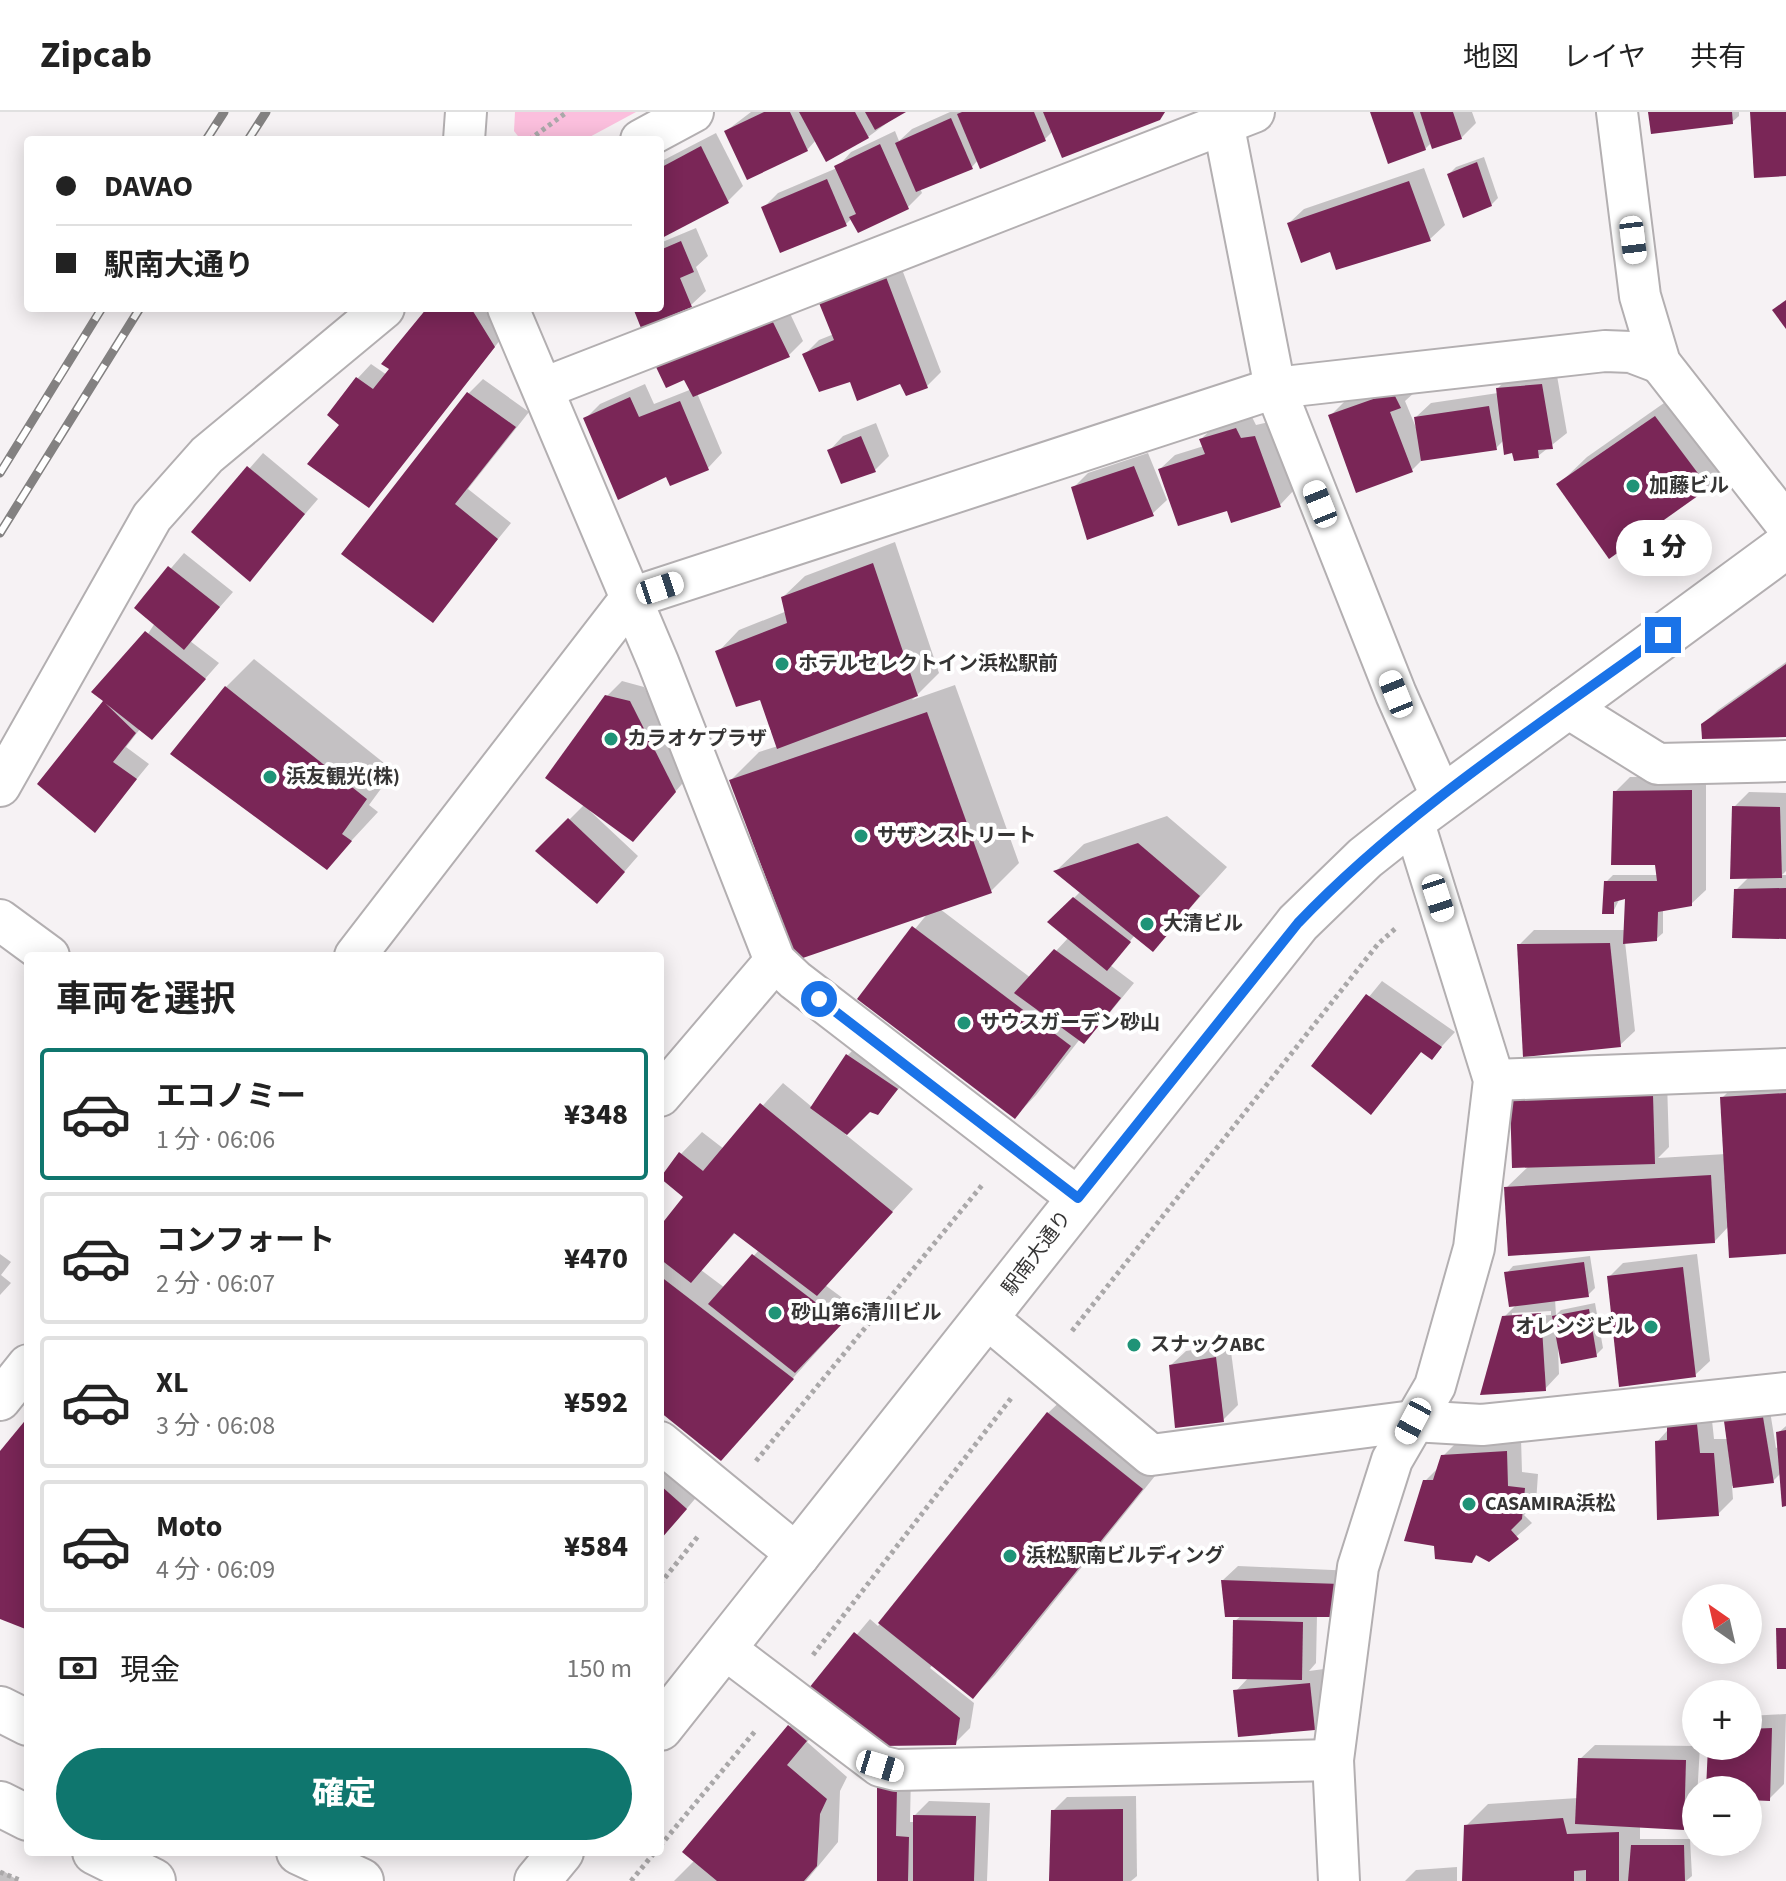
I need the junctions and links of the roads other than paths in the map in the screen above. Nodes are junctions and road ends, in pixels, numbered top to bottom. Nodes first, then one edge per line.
1 (466, 112) edge
2 (693, 112) edge
3 (1617, 112) edge
4 (1233, 116) edge
5 (464, 136) edge
6 (648, 136) edge
7 (379, 312) edge
8 (510, 312) edge
9 (1660, 363) junction
10 (544, 388) junction
11 (1275, 388) junction
12 (1786, 524) edge
13 (1786, 546) edge
14 (631, 598) junction
15 (1565, 706) junction
16 (1786, 761) edge
17 (0, 786) edge
18 (1428, 809) junction
19 (0, 920) edge
20 (44, 952) edge
21 (358, 952) edge
22 (775, 961) junction
23 (1786, 1069) edge
24 (1494, 1080) junction
25 (664, 1091) edge
26 (1078, 1198) junction
27 (987, 1318) junction
28 (24, 1370) edge
29 (1786, 1393) edge
30 (0, 1400) edge
31 (1413, 1421) junction
32 (664, 1445) edge
33 (799, 1556) junction
34 (724, 1648) junction
35 (0, 1709) edge
36 (24, 1721) edge
37 (664, 1723) edge
38 (1333, 1760) junction
39 (0, 1804) edge
40 (24, 1816) edge
41 (103, 1856) edge
42 (308, 1856) edge
43 (558, 1856) edge
44 (153, 1881) edge
45 (361, 1881) edge
46 (537, 1881) edge
47 (1339, 1881) edge

1 - 5 street
2 - 6 street
3 - 9 street
4 - 10 street
4 - 11 street
7 - 17 street
8 - 10 street
9 - 11 street
9 - 12 street
10 - 14 street
11 - 14 street
11 - 18 street
13 - 15 street, 駅南大通り
14 - 21 street
14 - 22 street
15 - 16 street
15 - 18 street, 駅南大通り
18 - 24 street
18 - 26 street, 駅南大通り
19 - 20 street
22 - 25 street
22 - 26 street
23 - 24 street
24 - 31 street
26 - 27 street, 駅南大通り
27 - 31 street
27 - 33 street, 駅南大通り
28 - 30 street
29 - 31 street
31 - 38 street
32 - 33 street
33 - 34 street, 駅南大通り
34 - 37 street, 駅南大通り
34 - 38 street
35 - 36 street
38 - 47 street
39 - 40 street
41 - 44 street
42 - 45 street
43 - 46 street

